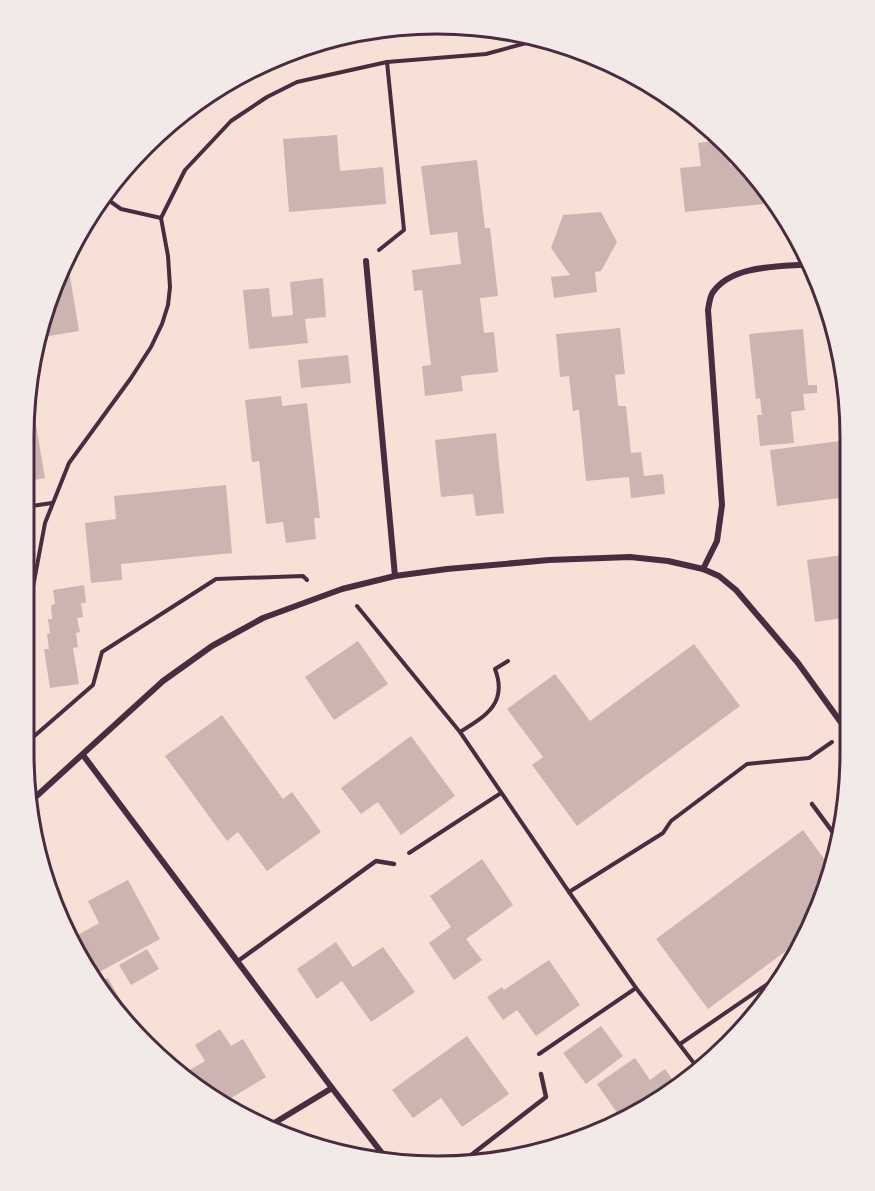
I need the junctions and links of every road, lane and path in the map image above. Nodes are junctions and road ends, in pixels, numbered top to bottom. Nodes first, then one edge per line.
1 (523, 44) edge
2 (387, 62) junction
3 (111, 202) edge
4 (161, 218) junction
5 (366, 261) joint
6 (802, 265) edge
7 (52, 503) junction
8 (34, 506) edge
9 (703, 569) junction
10 (395, 576) junction
11 (34, 582) edge
12 (342, 589) junction
13 (323, 596) junction
14 (508, 661) dead end
15 (840, 721) edge
16 (460, 732) junction
17 (34, 736) edge
18 (840, 738) edge
19 (83, 754) junction
20 (501, 793) junction
21 (37, 796) edge
22 (812, 804) dead end
23 (833, 832) edge
24 (394, 864) joint
25 (569, 892) junction
26 (238, 961) junction
27 (768, 984) edge
28 (636, 988) junction
29 (680, 1044) junction
30 (694, 1063) edge
31 (541, 1074) joint
32 (332, 1088) junction
33 (275, 1122) edge
34 (381, 1152) edge
35 (471, 1155) edge

1 - 2 path
2 - 4 path
2 - 5 path
3 - 4 path
4 - 7 path
5 - 10 street
6 - 9 street
7 - 8 path
7 - 11 path
9 - 10 street
9 - 15 street
10 - 12 street
12 - 13 street
12 - 16 path
13 - 17 path
13 - 19 street
14 - 16 path
16 - 20 path
18 - 25 path
19 - 21 street
19 - 26 street
20 - 24 path
20 - 25 path
22 - 23 lane
24 - 26 lane
25 - 28 path
26 - 32 street
27 - 29 path
28 - 29 path
28 - 31 path
29 - 30 path
31 - 35 lane
32 - 33 street
32 - 34 street

